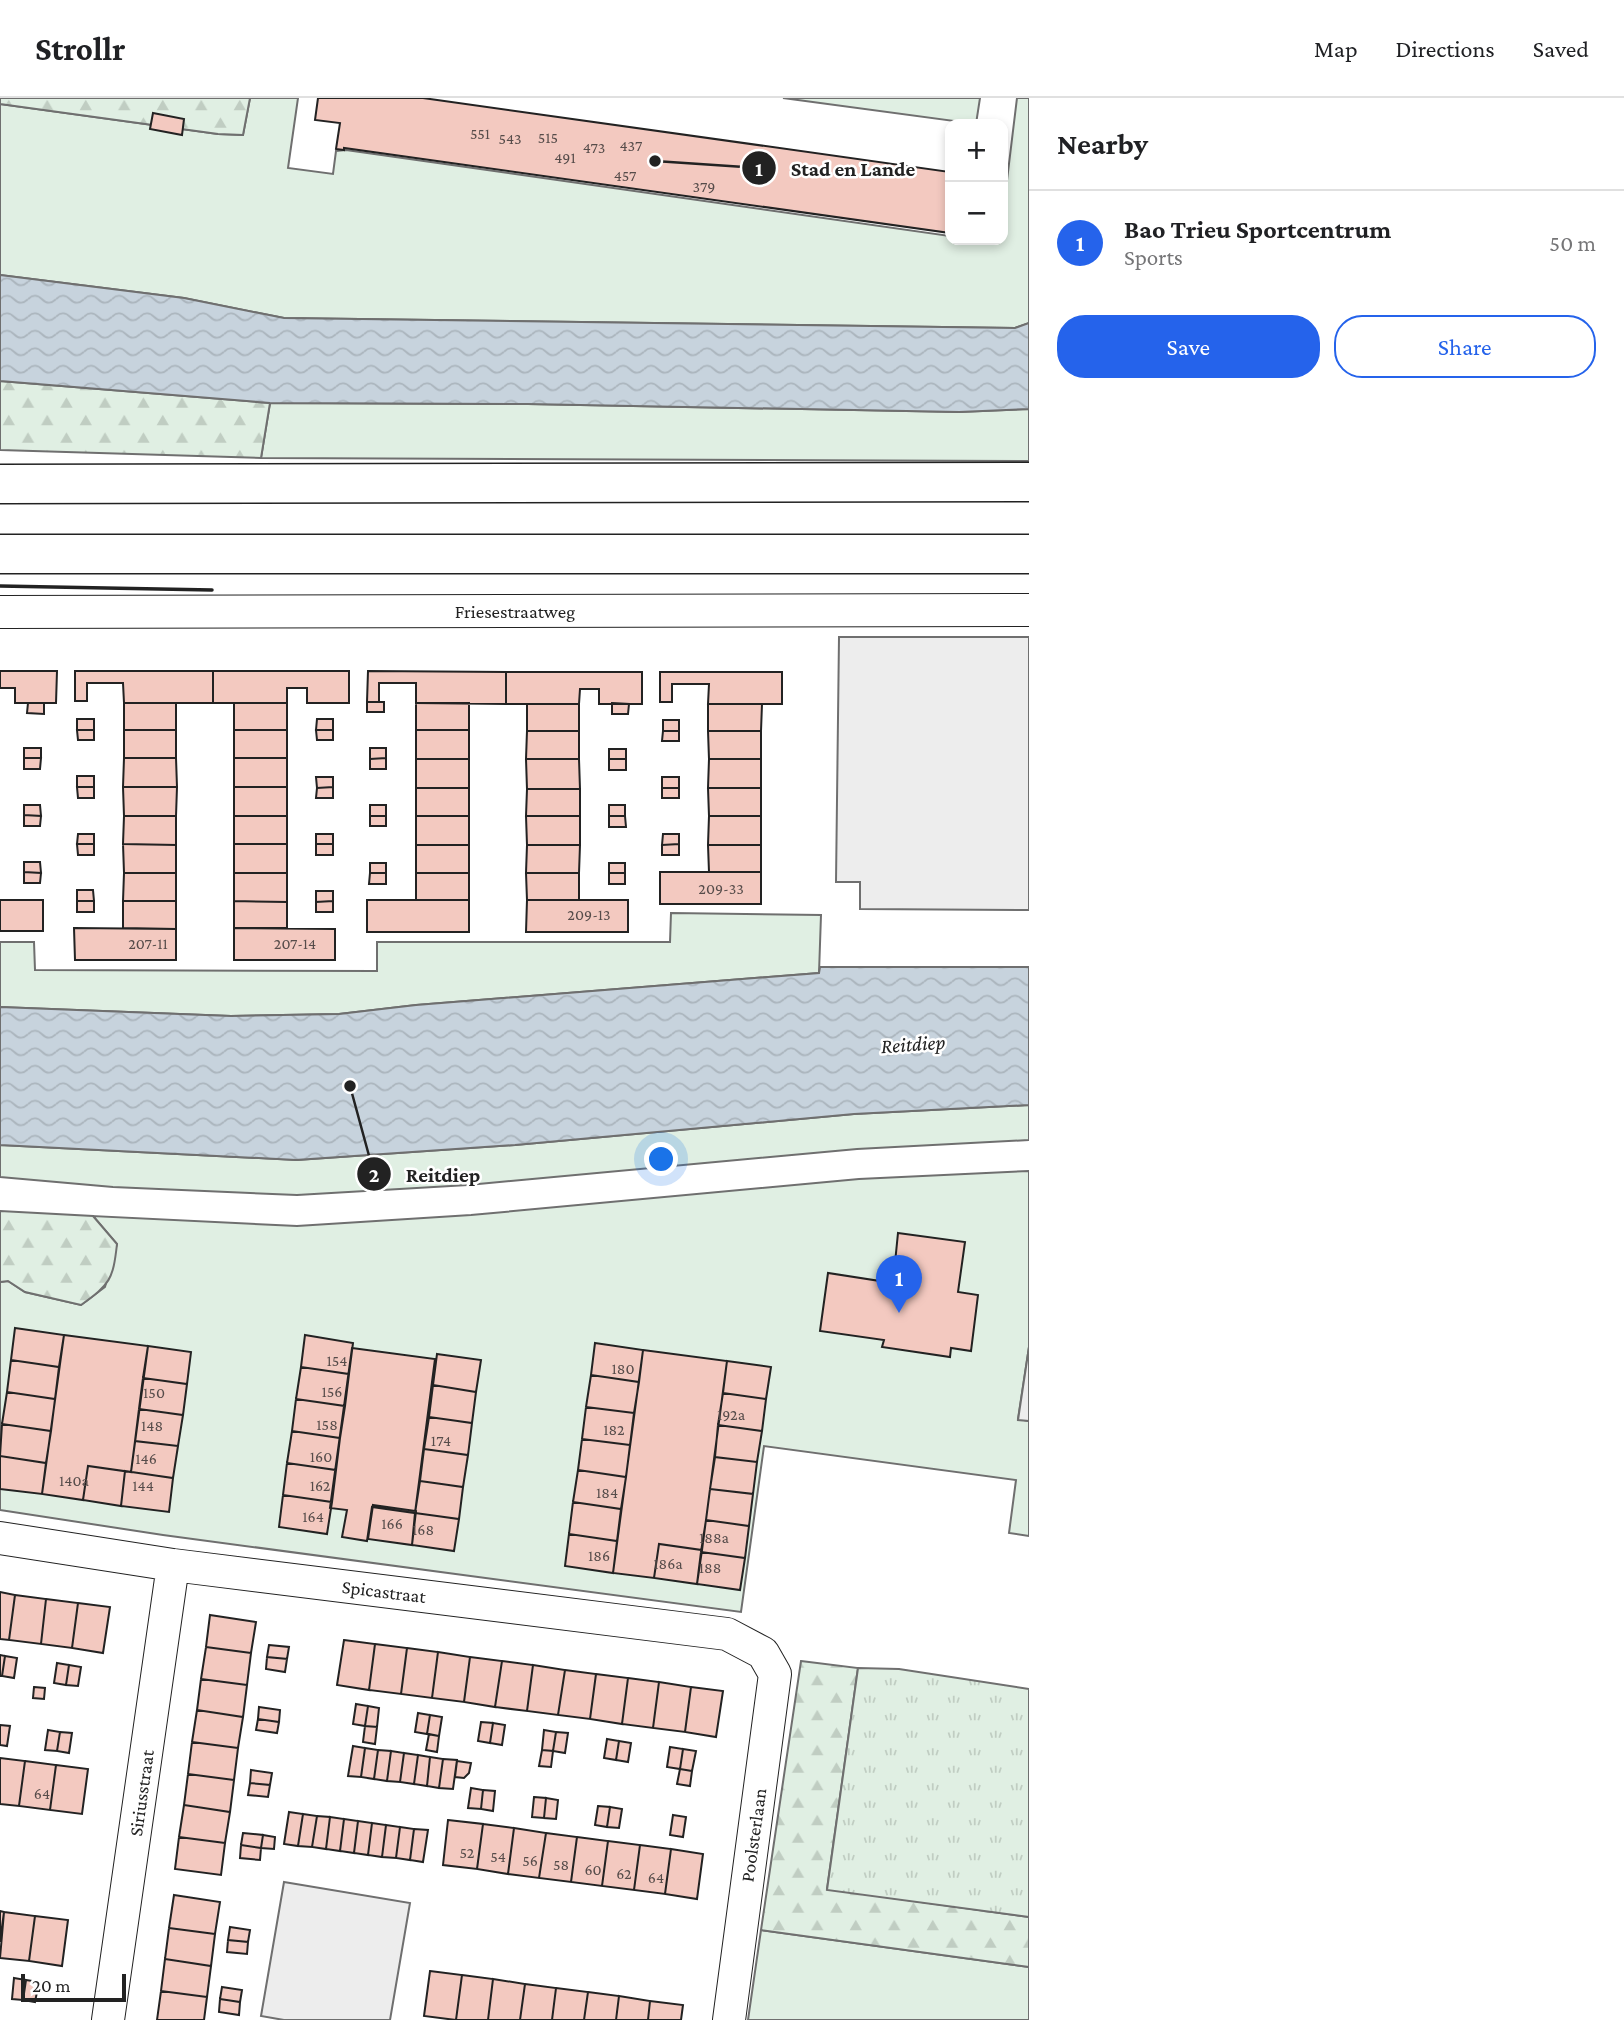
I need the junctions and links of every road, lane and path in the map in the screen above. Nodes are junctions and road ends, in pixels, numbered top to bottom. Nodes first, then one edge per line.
1 (1029, 482) edge
2 (0, 484) edge
3 (0, 554) edge
4 (1029, 554) edge
5 (1029, 610) edge
6 (0, 612) edge
7 (0, 1538) edge
8 (173, 1565) junction
9 (764, 1653) joint
10 (108, 2020) edge
11 (729, 2020) edge

1 - 2 highway
3 - 4 highway
5 - 6 street, Friesestraatweg
7 - 8 street, Spicastraat
8 - 9 street, Spicastraat
8 - 10 street, Siriusstraat
9 - 11 street, Poolsterlaan

